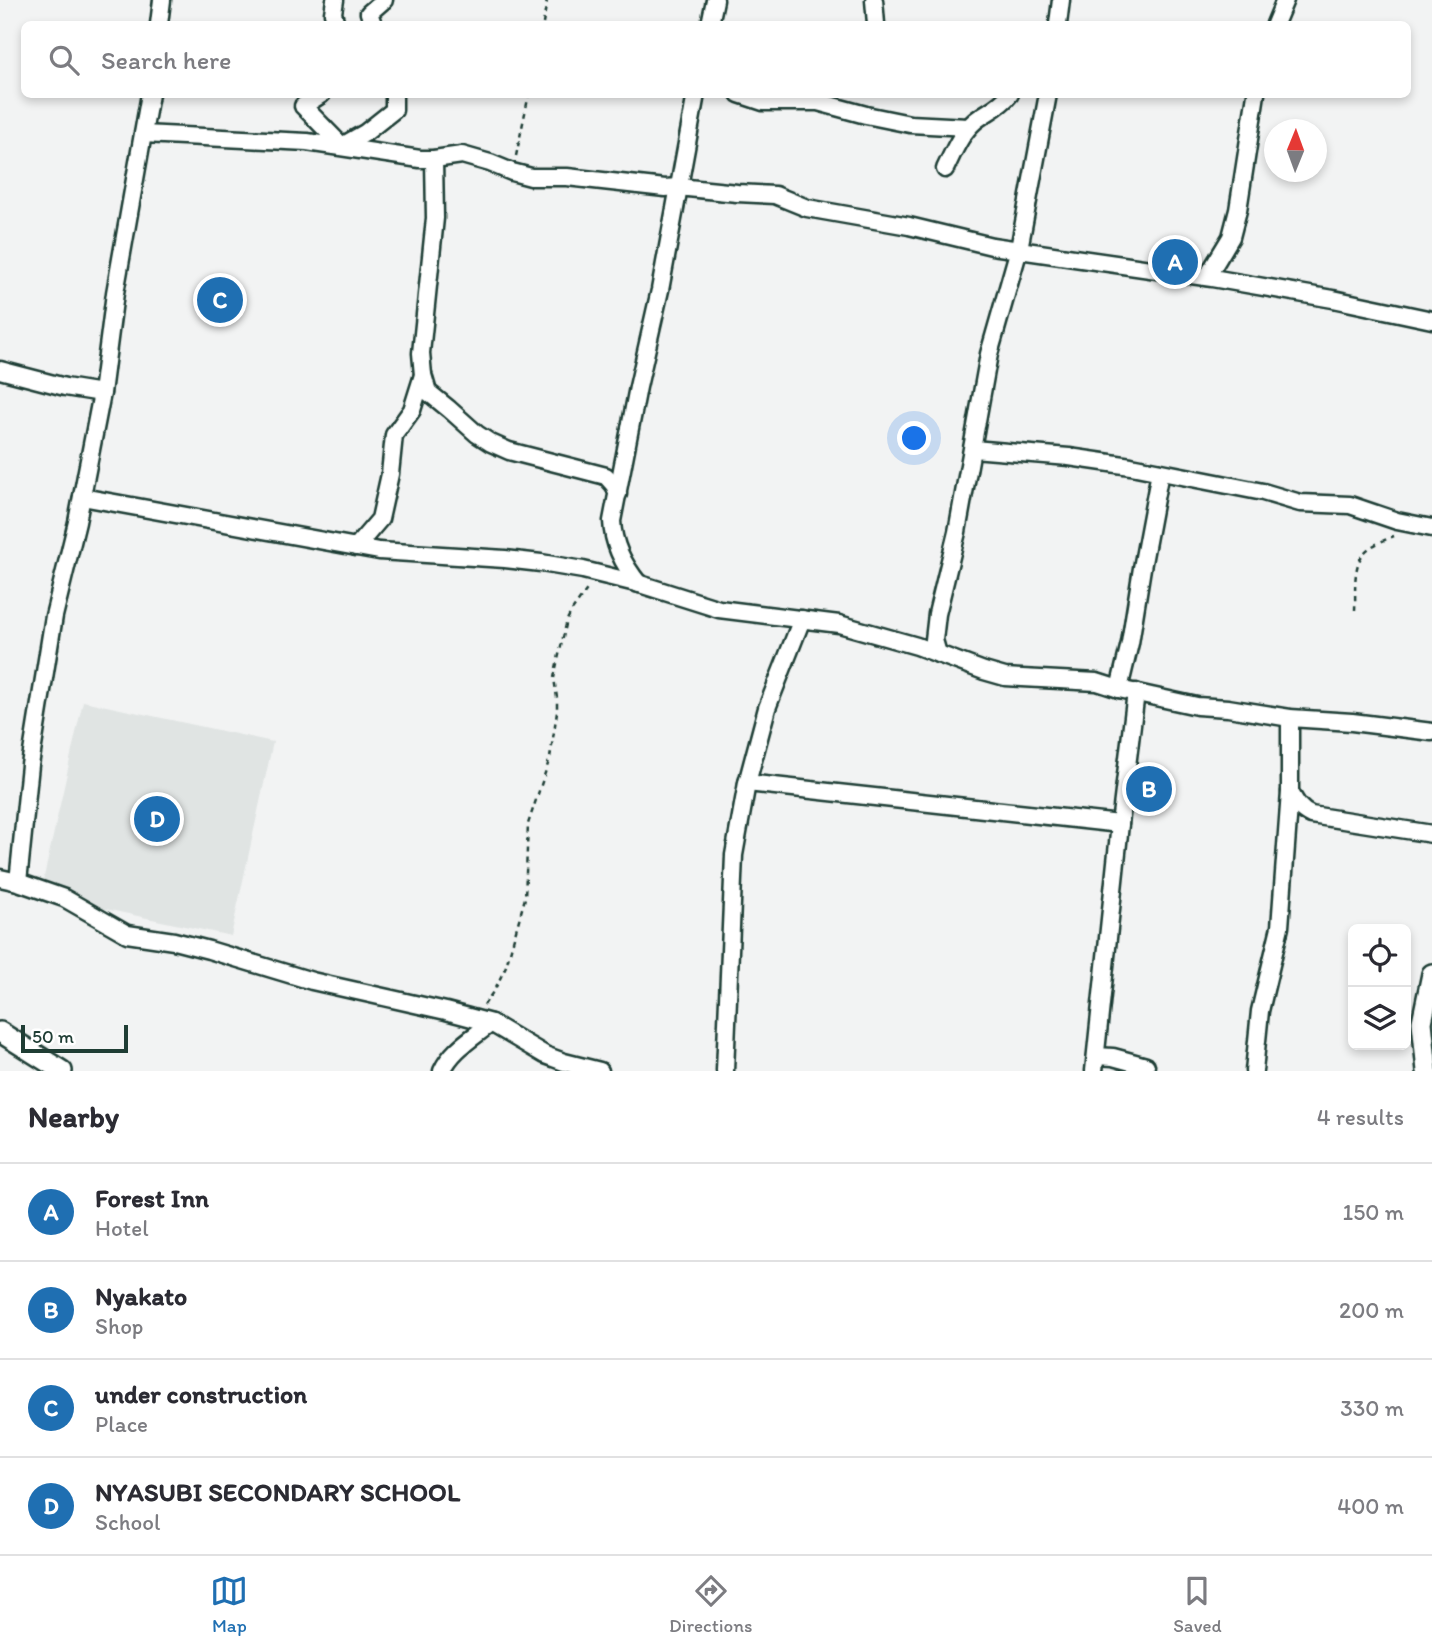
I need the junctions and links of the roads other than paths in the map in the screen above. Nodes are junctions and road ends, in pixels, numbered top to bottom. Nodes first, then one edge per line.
1 (162, 0) edge
2 (335, 0) edge
3 (384, 0) edge
4 (715, 0) edge
5 (874, 0) edge
6 (1061, 0) edge
7 (1285, 0) edge
8 (159, 21) edge
9 (335, 21) edge
10 (372, 21) edge
11 (711, 21) edge
12 (876, 21) edge
13 (1058, 21) edge
14 (1276, 21) edge
15 (149, 98) edge
16 (316, 98) edge
17 (394, 98) edge
18 (695, 98) edge
19 (751, 98) edge
20 (1007, 98) edge
21 (1047, 98) edge
22 (1255, 98) edge
23 (968, 127) junction
24 (143, 134) junction
25 (342, 146) junction
26 (434, 159) junction
27 (945, 169) dead end
28 (678, 187) junction
29 (1018, 249) junction
30 (1207, 277) junction
31 (1432, 320) edge
32 (0, 370) edge
33 (423, 375) junction
34 (102, 393) junction
35 (973, 449) junction
36 (1160, 472) junction
37 (618, 494) junction
38 (82, 497) junction
39 (1428, 528) edge
40 (356, 547) junction
41 (639, 584) junction
42 (802, 619) junction
43 (938, 654) junction
44 (1119, 689) junction
45 (1136, 692) junction
46 (1290, 718) junction
47 (1432, 732) edge
48 (747, 783) junction
49 (1290, 792) junction
50 (1119, 824) junction
51 (1432, 834) edge
52 (0, 878) edge
53 (18, 882) junction
54 (1432, 974) edge
55 (483, 1021) junction
56 (1, 1033) edge
57 (1095, 1063) edge
58 (1146, 1066) dead end
59 (62, 1071) edge
60 (442, 1071) edge
61 (600, 1071) edge
62 (725, 1071) edge
63 (1254, 1071) edge
64 (1427, 1071) edge

1 - 8 street
2 - 9 street
3 - 10 street
4 - 11 street
5 - 12 street
6 - 13 street
7 - 14 street
15 - 24 street
16 - 25 street
17 - 25 street
18 - 28 street
19 - 23 street
20 - 23 street
21 - 29 street
22 - 30 street
23 - 27 street
24 - 25 street
24 - 34 street
25 - 26 street
26 - 28 street
26 - 33 street
28 - 29 street
28 - 37 street
29 - 30 street
29 - 35 street
30 - 31 street
32 - 34 street
33 - 37 street
33 - 40 street
34 - 38 street
35 - 36 street
35 - 43 street
36 - 39 street
36 - 44 street
37 - 41 street
38 - 40 street
38 - 53 street
40 - 41 street
41 - 42 street
42 - 43 street
42 - 48 street
43 - 44 street
44 - 45 street
45 - 46 street
45 - 50 street
46 - 47 street
46 - 49 street
48 - 50 street
48 - 62 street
49 - 51 street
49 - 63 street
50 - 57 street
52 - 53 street
53 - 55 street
54 - 64 street
55 - 60 street
55 - 61 street
56 - 59 street
57 - 58 street

